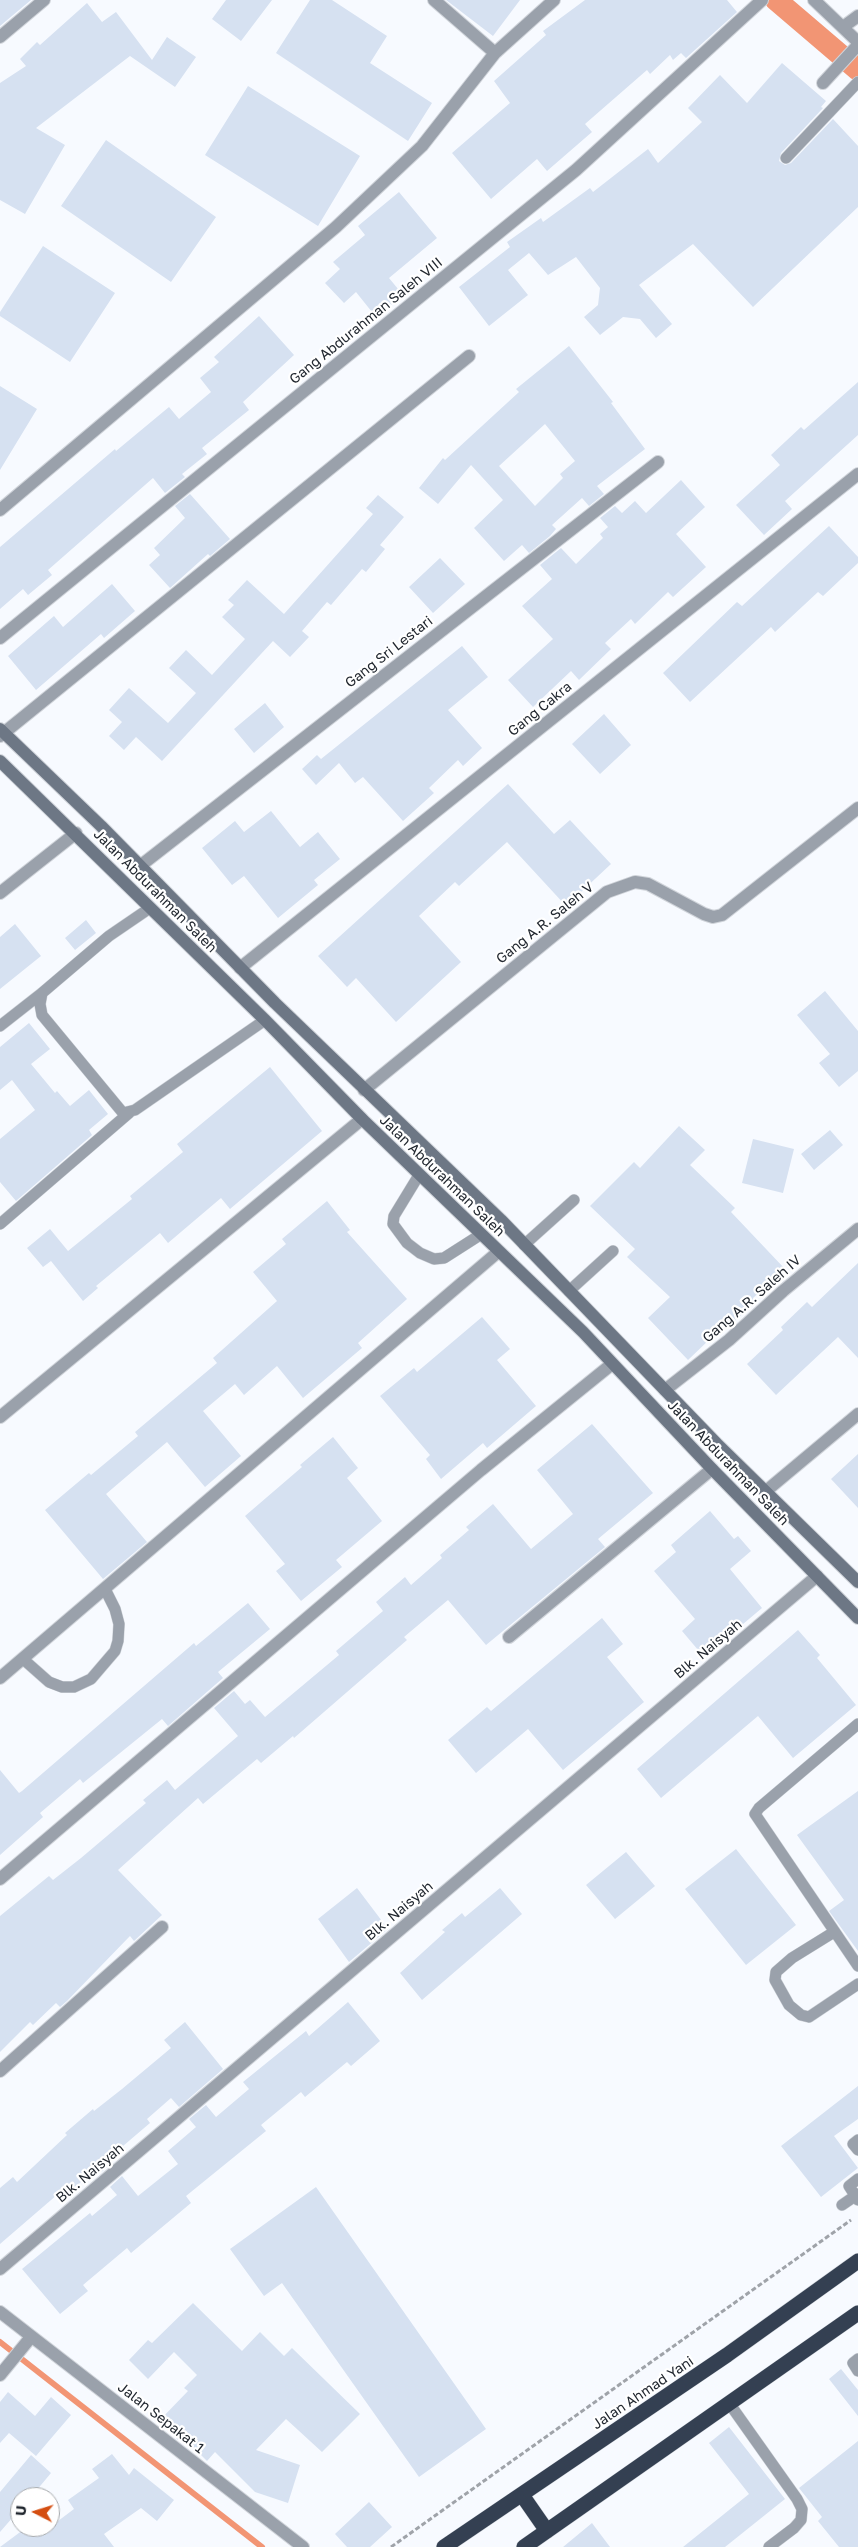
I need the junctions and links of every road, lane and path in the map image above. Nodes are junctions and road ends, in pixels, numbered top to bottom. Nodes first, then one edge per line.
1 (44, 0) edge
2 (434, 0) edge
3 (554, 0) edge
4 (762, 0) edge
5 (814, 0) edge
6 (858, 16) edge
7 (843, 27) junction
8 (0, 37) edge
9 (858, 44) edge
10 (495, 52) junction
11 (858, 82) edge
12 (823, 83) dead end
13 (786, 158) dead end
14 (469, 356) dead end
15 (658, 462) dead end
16 (858, 474) edge
17 (0, 510) edge
18 (0, 638) edge
19 (1, 733) edge
20 (0, 761) edge
21 (858, 808) edge
22 (76, 833) junction
23 (140, 866) junction
24 (0, 893) edge
25 (150, 908) junction
26 (240, 968) junction
27 (42, 993) junction
28 (265, 1020) junction
29 (0, 1026) edge
30 (364, 1090) junction
31 (129, 1113) junction
32 (362, 1119) junction
33 (419, 1176) junction
34 (574, 1200) dead end
35 (0, 1224) edge
36 (858, 1229) edge
37 (480, 1235) junction
38 (524, 1245) junction
39 (498, 1252) junction
40 (613, 1252) dead end
41 (569, 1291) junction
42 (597, 1320) junction
43 (583, 1332) junction
44 (612, 1364) junction
45 (665, 1390) junction
46 (858, 1414) edge
47 (0, 1417) edge
48 (712, 1470) junction
49 (766, 1491) junction
50 (817, 1576) junction
51 (858, 1582) edge
52 (105, 1589) junction
53 (858, 1618) edge
54 (509, 1637) dead end
55 (23, 1658) junction
56 (0, 1678) edge
57 (858, 1724) edge
58 (0, 1879) edge
59 (162, 1927) dead end
60 (834, 1932) junction
61 (858, 1966) edge
62 (858, 1984) edge
63 (0, 2071) edge
64 (858, 2140) edge
65 (858, 2150) edge
66 (858, 2179) edge
67 (857, 2196) edge
68 (842, 2206) dead end
69 (858, 2215) edge
70 (858, 2261) edge
71 (0, 2269) edge
72 (0, 2312) edge
73 (858, 2313) edge
74 (31, 2336) junction
75 (858, 2359) edge
76 (858, 2370) edge
77 (0, 2375) edge
78 (729, 2403) junction
79 (522, 2495) junction
80 (547, 2530) junction
81 (303, 2547) edge
82 (391, 2547) edge
83 (444, 2547) edge
84 (524, 2547) edge
85 (769, 2547) edge

1 - 8 street
2 - 10 street
3 - 10 street
4 - 18 street, Gang Abdurahman Saleh VIII
5 - 7 street
6 - 7 street
7 - 9 street
9 - 12 street
10 - 17 street
11 - 13 lane
14 - 19 street
15 - 23 street, Gang Sri Lestari
16 - 26 street, Gang Cakra
19 - 23 street, Jalan Abdurahman Saleh
20 - 22 street, Jalan Abdurahman Saleh
21 - 30 street, Gang A.R. Saleh V
22 - 24 street
22 - 25 street, Jalan Abdurahman Saleh
23 - 26 street, Jalan Abdurahman Saleh
25 - 27 lane
25 - 28 street, Jalan Abdurahman Saleh
26 - 30 street, Jalan Abdurahman Saleh
27 - 29 lane
27 - 31 lane
28 - 31 lane
28 - 32 street, Jalan Abdurahman Saleh
30 - 38 street, Jalan Abdurahman Saleh
31 - 35 lane
32 - 33 street, Jalan Abdurahman Saleh
32 - 47 street
33 - 37 street, Jalan Abdurahman Saleh
33 - 37 lane
34 - 38 lane
36 - 45 street, Gang A.R. Saleh IV
37 - 39 street, Jalan Abdurahman Saleh
38 - 41 street, Jalan Abdurahman Saleh
39 - 43 street, Jalan Abdurahman Saleh
39 - 52 street
40 - 41 lane
41 - 42 street, Jalan Abdurahman Saleh
42 - 43 street
42 - 45 street, Jalan Abdurahman Saleh
43 - 44 street, Jalan Abdurahman Saleh
44 - 48 street, Jalan Abdurahman Saleh
44 - 58 street
45 - 49 street, Jalan Abdurahman Saleh
46 - 49 street
48 - 50 street, Jalan Abdurahman Saleh
48 - 54 street
49 - 51 street, Jalan Abdurahman Saleh
50 - 53 street, Jalan Abdurahman Saleh
50 - 71 street, Blk. Naisyah
52 - 55 street
52 - 55 lane
55 - 56 street
57 - 60 lane
59 - 63 street
60 - 61 lane
60 - 62 lane
64 - 65 lane
66 - 67 lane
67 - 68 lane
69 - 82 path
70 - 79 highway, Jalan Ahmad Yani
72 - 74 street, Jalan Sepakat 1
73 - 78 highway
74 - 77 street
74 - 81 street, Jalan Sepakat 1
75 - 76 lane
78 - 80 highway
78 - 85 lane
79 - 80 highway
79 - 83 highway, Jalan Ahmad Yani
80 - 84 highway

